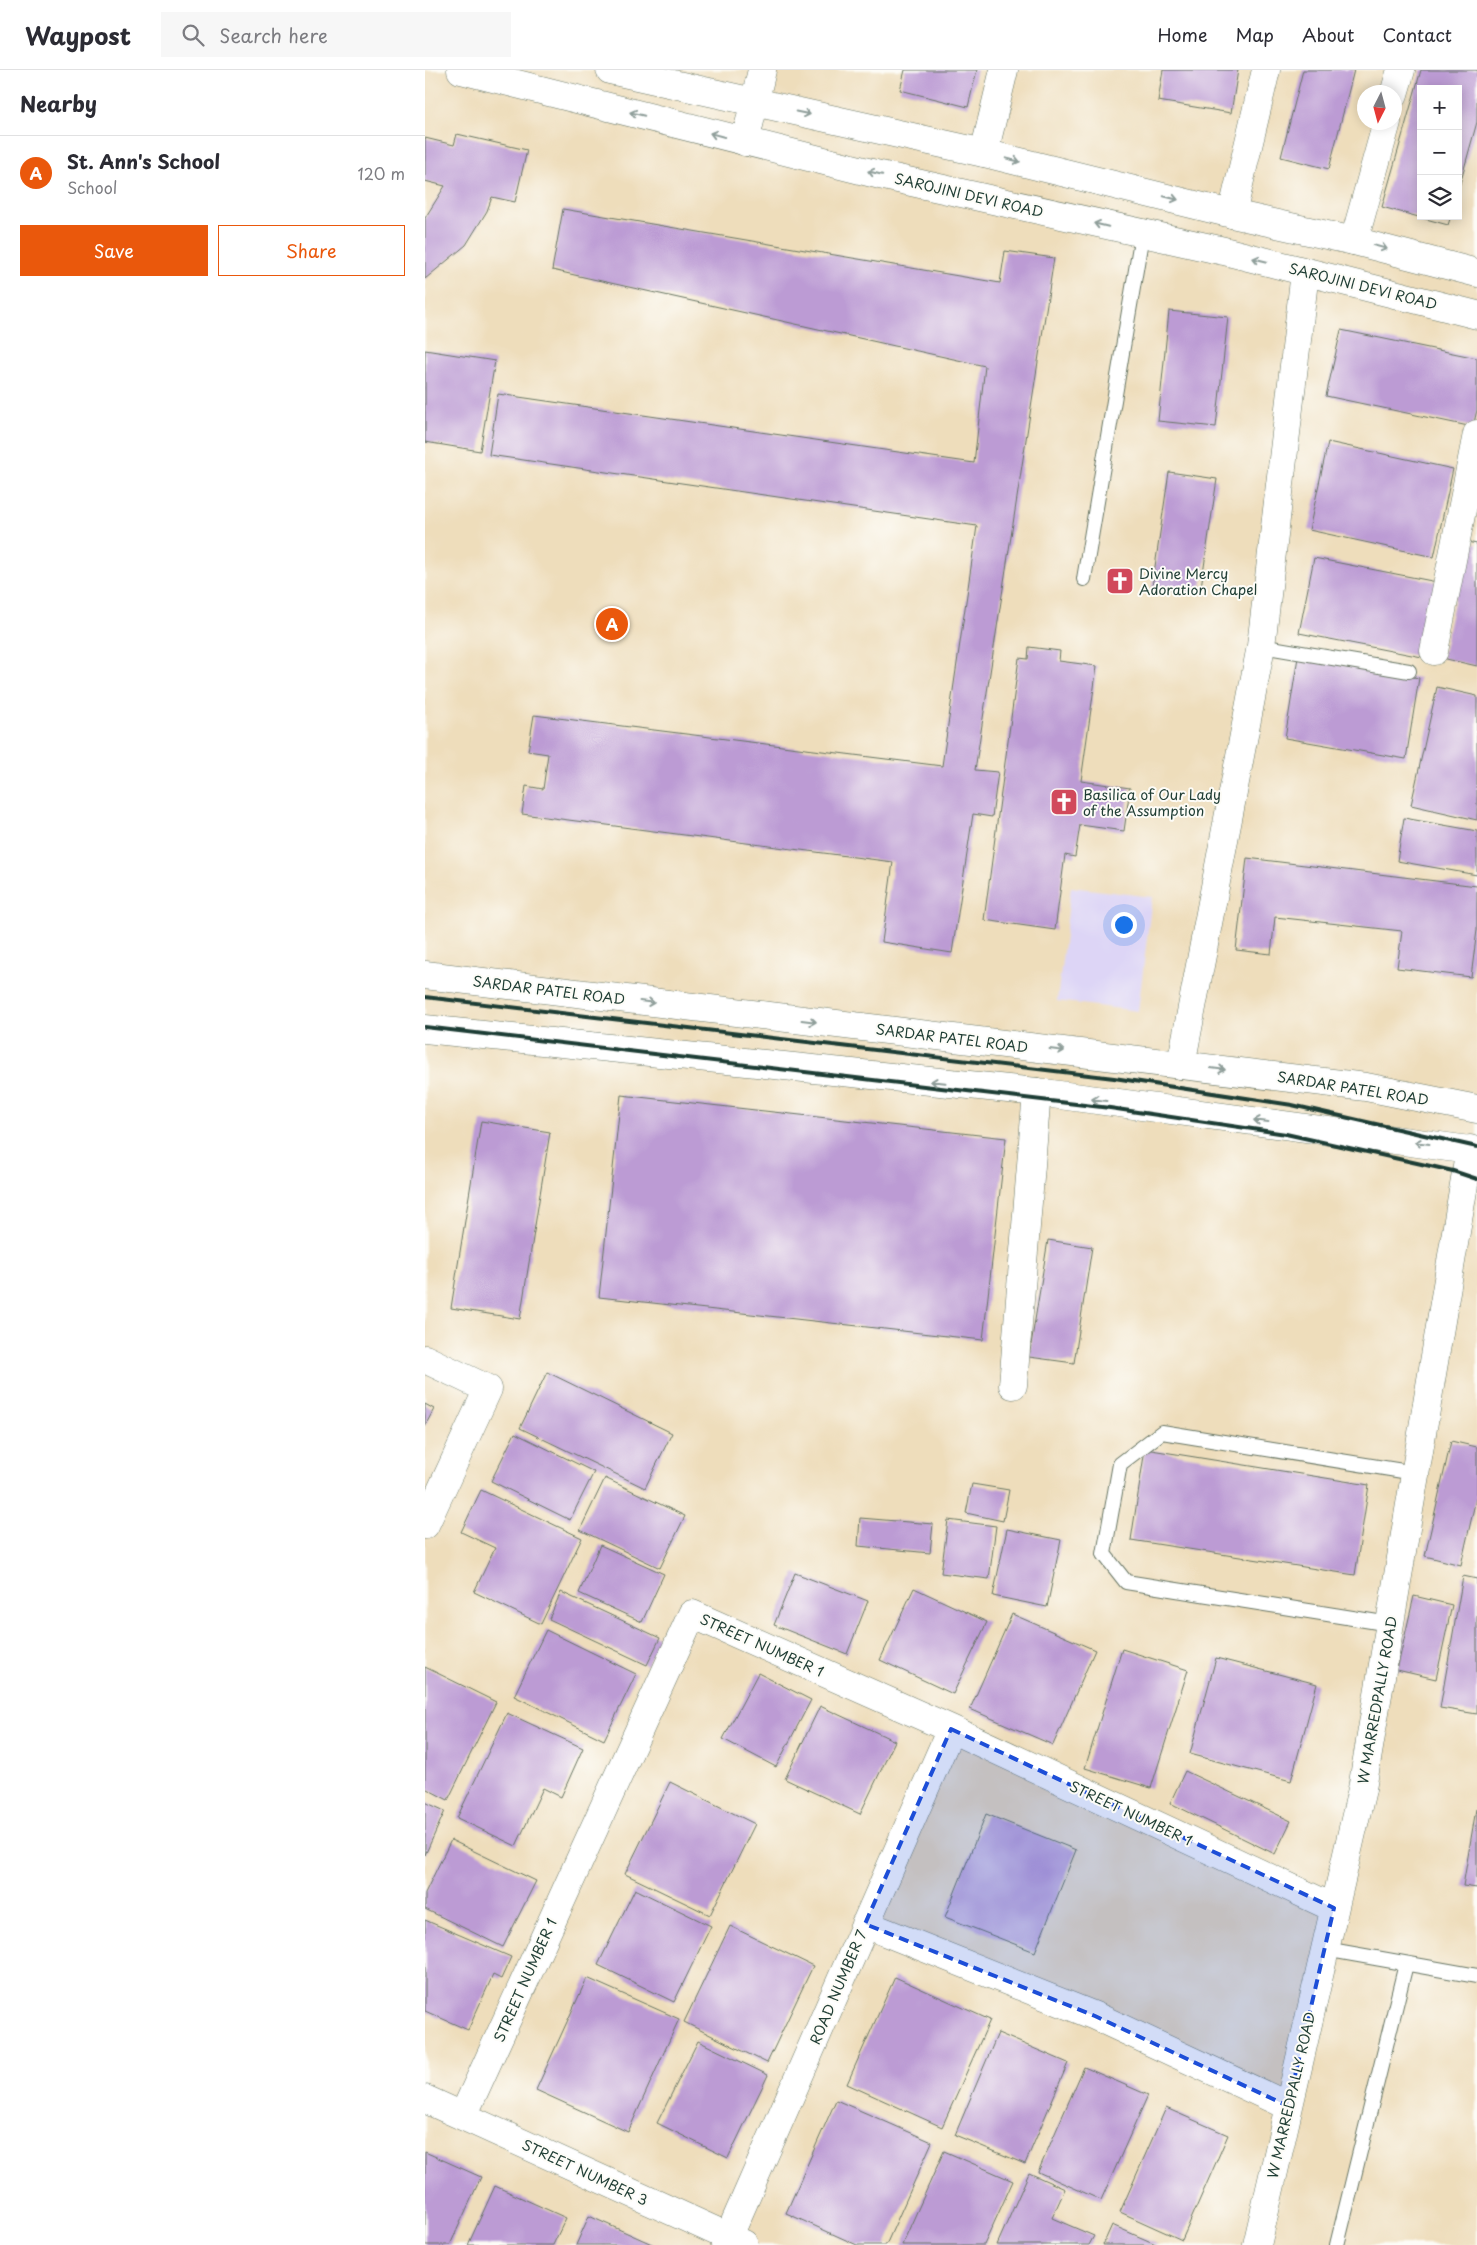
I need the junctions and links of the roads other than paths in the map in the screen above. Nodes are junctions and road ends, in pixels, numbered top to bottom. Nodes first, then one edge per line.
1 (461, 70) edge
2 (611, 70) edge
3 (762, 70) edge
4 (1004, 70) edge
5 (1266, 70) edge
6 (1401, 70) edge
7 (1397, 85) edge
8 (755, 103) junction
9 (1385, 130) edge
10 (745, 142) junction
11 (984, 153) junction
12 (1232, 214) junction
13 (1142, 234) junction
14 (1354, 241) junction
15 (1305, 272) junction
16 (1477, 274) edge
17 (1477, 315) edge
18 (1477, 434) edge
19 (1084, 579) dead end
20 (1261, 646) junction
21 (1434, 651) dead end
22 (1409, 671) dead end
23 (425, 975) edge
24 (425, 1029) edge
25 (1181, 1065) junction
26 (1037, 1092) junction
27 (1477, 1109) edge
28 (1475, 1150) edge
29 (425, 1359) edge
30 (1013, 1385) dead end
31 (1415, 1473) junction
32 (425, 1525) edge
33 (1390, 1624) junction
34 (951, 1729) junction
35 (1335, 1908) junction
36 (865, 1924) junction
37 (1325, 1950) junction
38 (1406, 1964) junction
39 (1477, 1976) edge
40 (425, 2099) edge
41 (1288, 2106) junction
42 (463, 2116) junction
43 (733, 2242) edge
44 (1257, 2245) edge
45 (1337, 2245) edge

10 -> 1 street, SAROJINI DEVI ROAD
2 - 8 street
3 - 8 street
4 - 11 street
5 - 12 street
6 - 7 street
8 - 10 street
8 -> 11 street
9 - 14 street
13 -> 10 street, SAROJINI DEVI ROAD
11 -> 12 street
12 - 14 street
15 -> 13 street, SAROJINI DEVI ROAD
13 - 19 lane
14 -> 16 street
15 - 17 street, SAROJINI DEVI ROAD
15 - 20 street
18 - 21 street
20 - 22 lane
20 - 25 street
23 -> 25 street, SARDAR PATEL ROAD
26 -> 24 street
25 -> 27 street, SARDAR PATEL ROAD
28 -> 26 street
26 - 30 street
28 - 31 street, W MARREDPALLY ROAD
29 - 32 street
31 - 33 street, W MARREDPALLY ROAD
31 - 33 lane
33 - 35 street, W MARREDPALLY ROAD
34 - 35 street, STREET NUMBER 1
34 - 36 street, ROAD NUMBER 7
34 - 42 street, STREET NUMBER 1
35 - 37 street, W MARREDPALLY ROAD
36 - 41 street
36 - 43 street, ROAD NUMBER 7
37 - 38 lane
37 - 41 street, W MARREDPALLY ROAD
38 - 39 lane
38 - 45 lane
40 - 42 street, STREET NUMBER 3
41 - 44 street, W MARREDPALLY ROAD
42 - 43 street, STREET NUMBER 3

